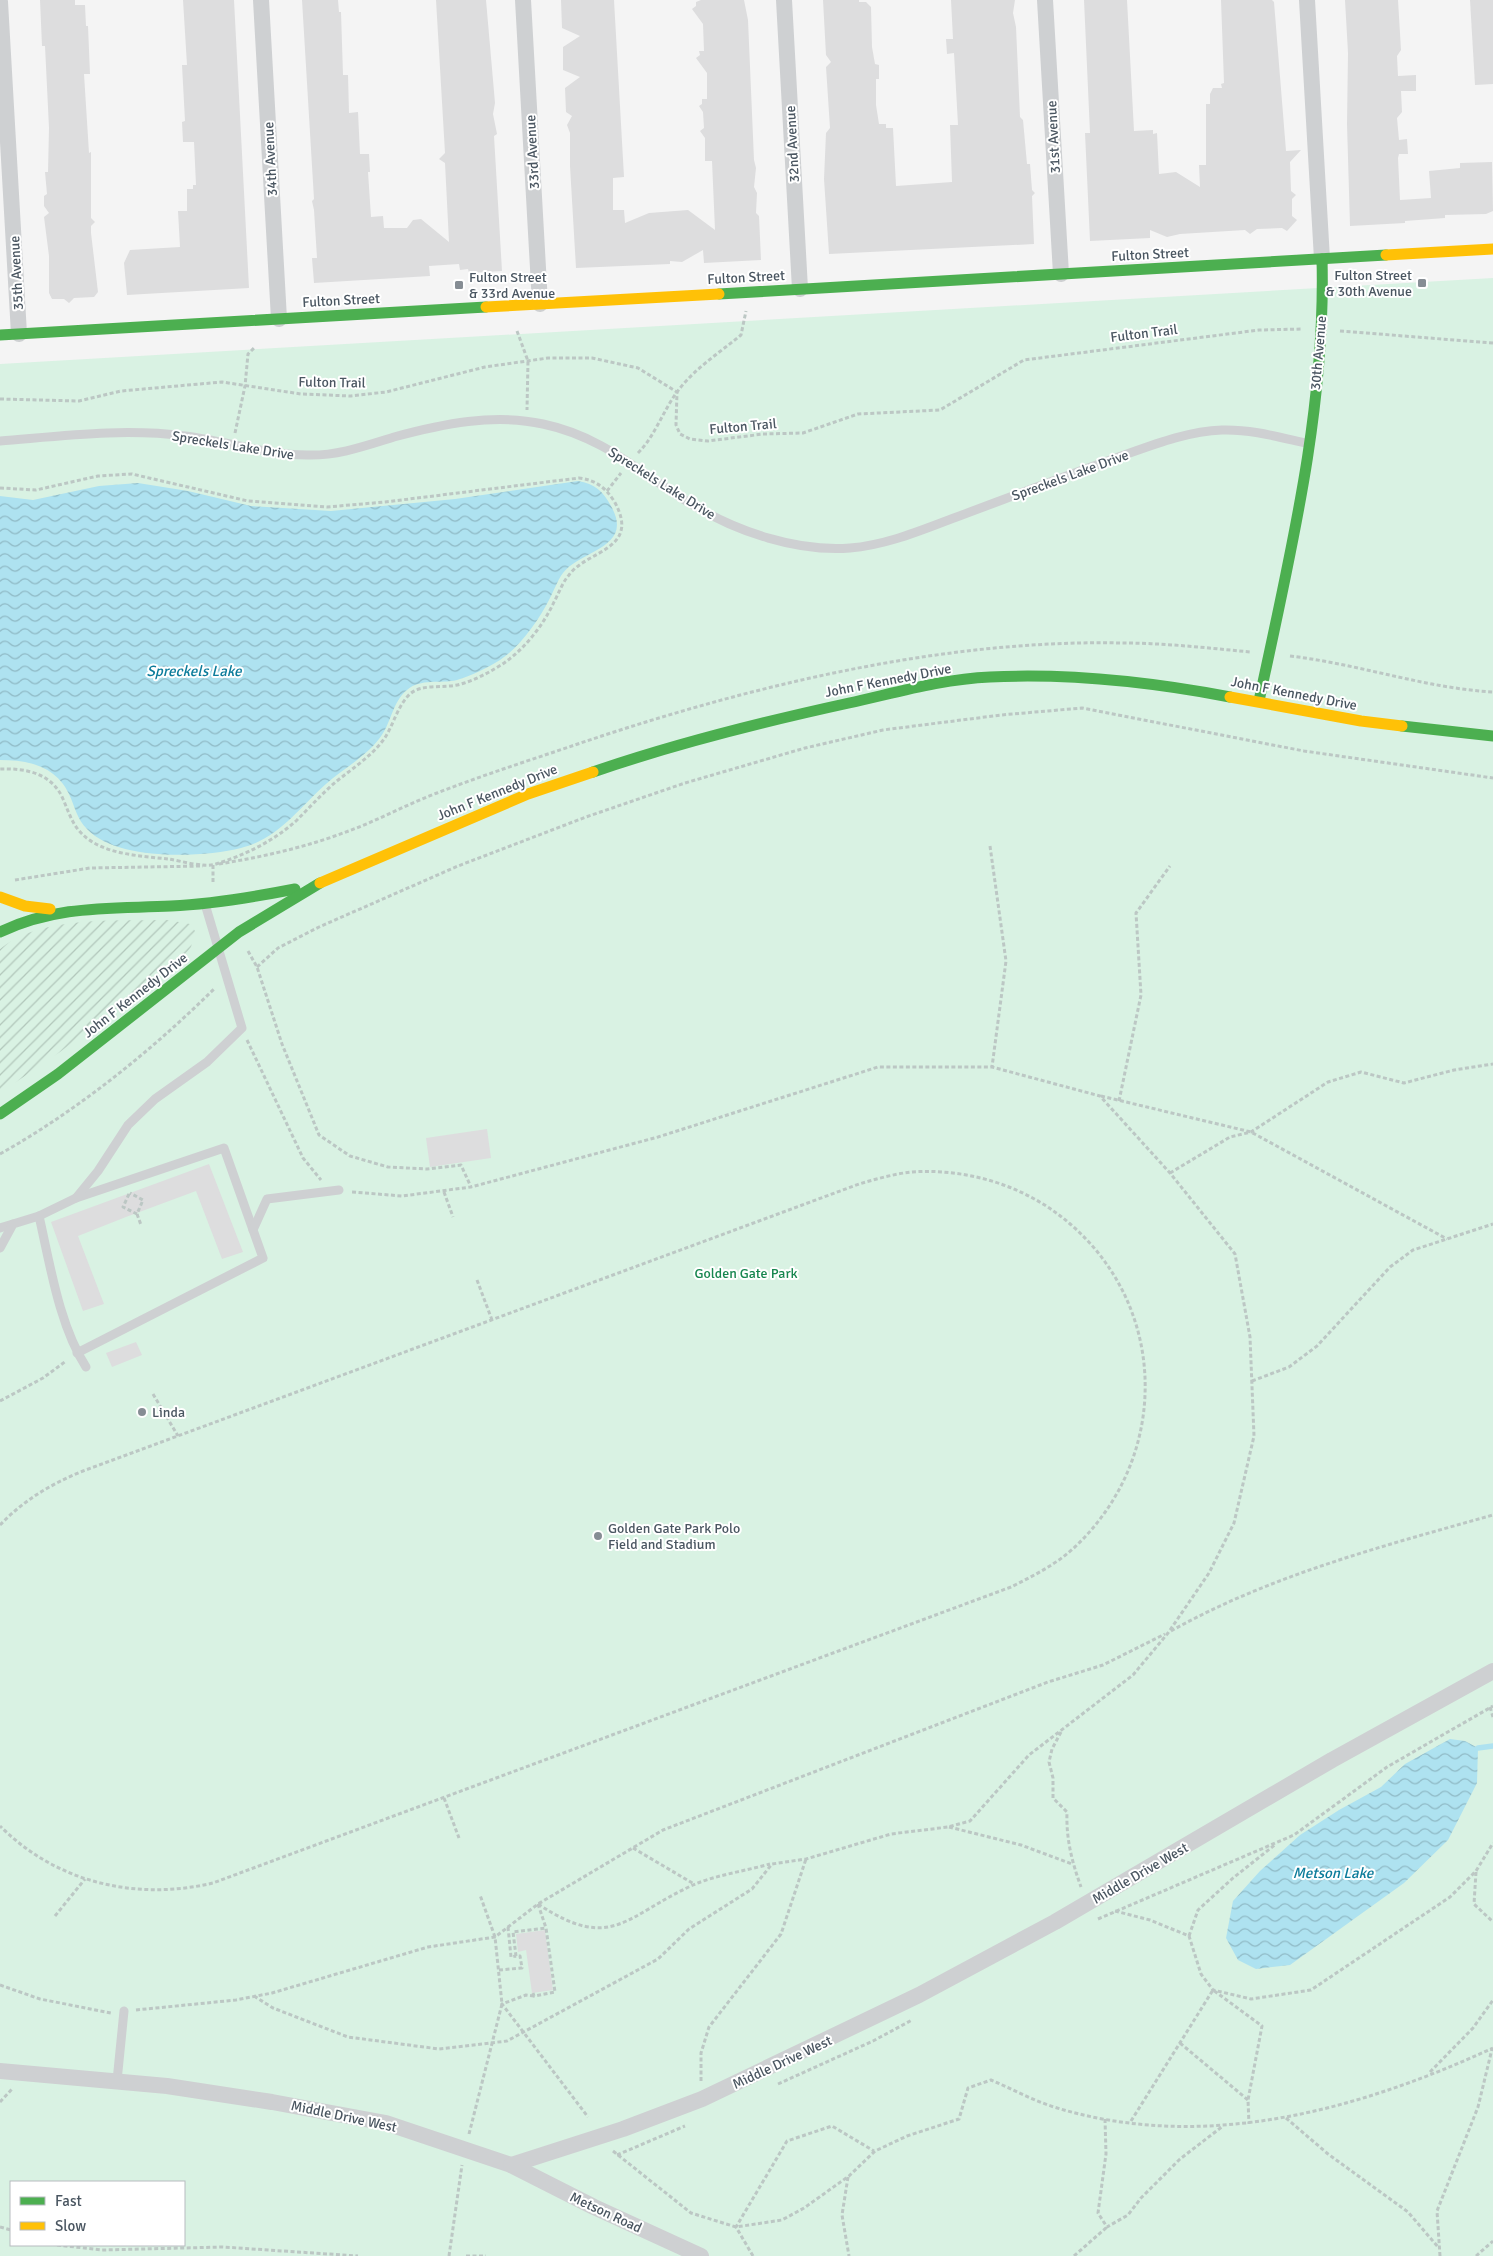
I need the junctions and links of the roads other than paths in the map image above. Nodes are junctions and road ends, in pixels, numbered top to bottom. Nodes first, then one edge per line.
1 (261, 0) edge
2 (523, 0) edge
3 (784, 0) edge
4 (1045, 0) edge
5 (1307, 0) edge
6 (0, 2) edge
7 (1493, 249) edge
8 (1322, 259) junction
9 (1061, 274) junction
10 (800, 289) junction
11 (540, 304) junction
12 (279, 319) junction
13 (19, 334) junction
14 (0, 335) edge
15 (0, 441) edge
16 (1311, 444) junction
17 (1259, 701) junction
18 (1493, 736) edge
19 (315, 885) junction
20 (0, 897) edge
21 (204, 903) junction
22 (84, 908) junction
23 (0, 932) edge
24 (219, 948) junction
25 (0, 1114) edge
26 (340, 1190) road end
27 (76, 1198) junction
28 (39, 1216) junction
29 (13, 1224) junction
30 (0, 1228) edge
31 (253, 1230) junction
32 (0, 1248) edge
33 (77, 1353) junction
34 (86, 1367) dead end
35 (1493, 1671) edge
36 (124, 2011) road end
37 (0, 2071) edge
38 (117, 2081) junction
39 (512, 2165) junction
40 (702, 2256) edge

1 - 12 street, 34th Avenue
2 - 11 street, 33rd Avenue
3 - 10 street, 32nd Avenue
4 - 9 street, 31st Avenue
5 - 8 street, 30th Avenue
6 - 13 street, 35th Avenue
7 - 8 street, Fulton Street
8 - 9 street, Fulton Street
8 - 16 street, 30th Avenue
9 - 10 street, Fulton Street
10 - 11 street, Fulton Street
11 - 12 street, Fulton Street
12 - 13 street, Fulton Street
13 - 14 street, Fulton Street
15 - 16 lane, Spreckels Lake Drive
16 - 17 street, 30th Avenue
17 - 18 street, John F Kennedy Drive
17 - 19 street, John F Kennedy Drive
19 - 21 street, John F Kennedy Drive
19 - 24 street, John F Kennedy Drive
20 - 22 street
21 - 22 street, John F Kennedy Drive
21 - 24 lane
22 - 23 street, John F Kennedy Drive
24 - 25 street, John F Kennedy Drive
24 - 27 lane
26 - 31 lane
27 - 28 lane
27 - 31 lane
28 - 29 lane
28 - 33 lane
29 - 30 lane
29 - 32 lane
31 - 33 lane
33 - 34 lane
35 - 39 street, Middle Drive West
36 - 38 lane
37 - 38 street, Middle Drive West
38 - 39 street, Middle Drive West
39 - 40 street, Metson Road

